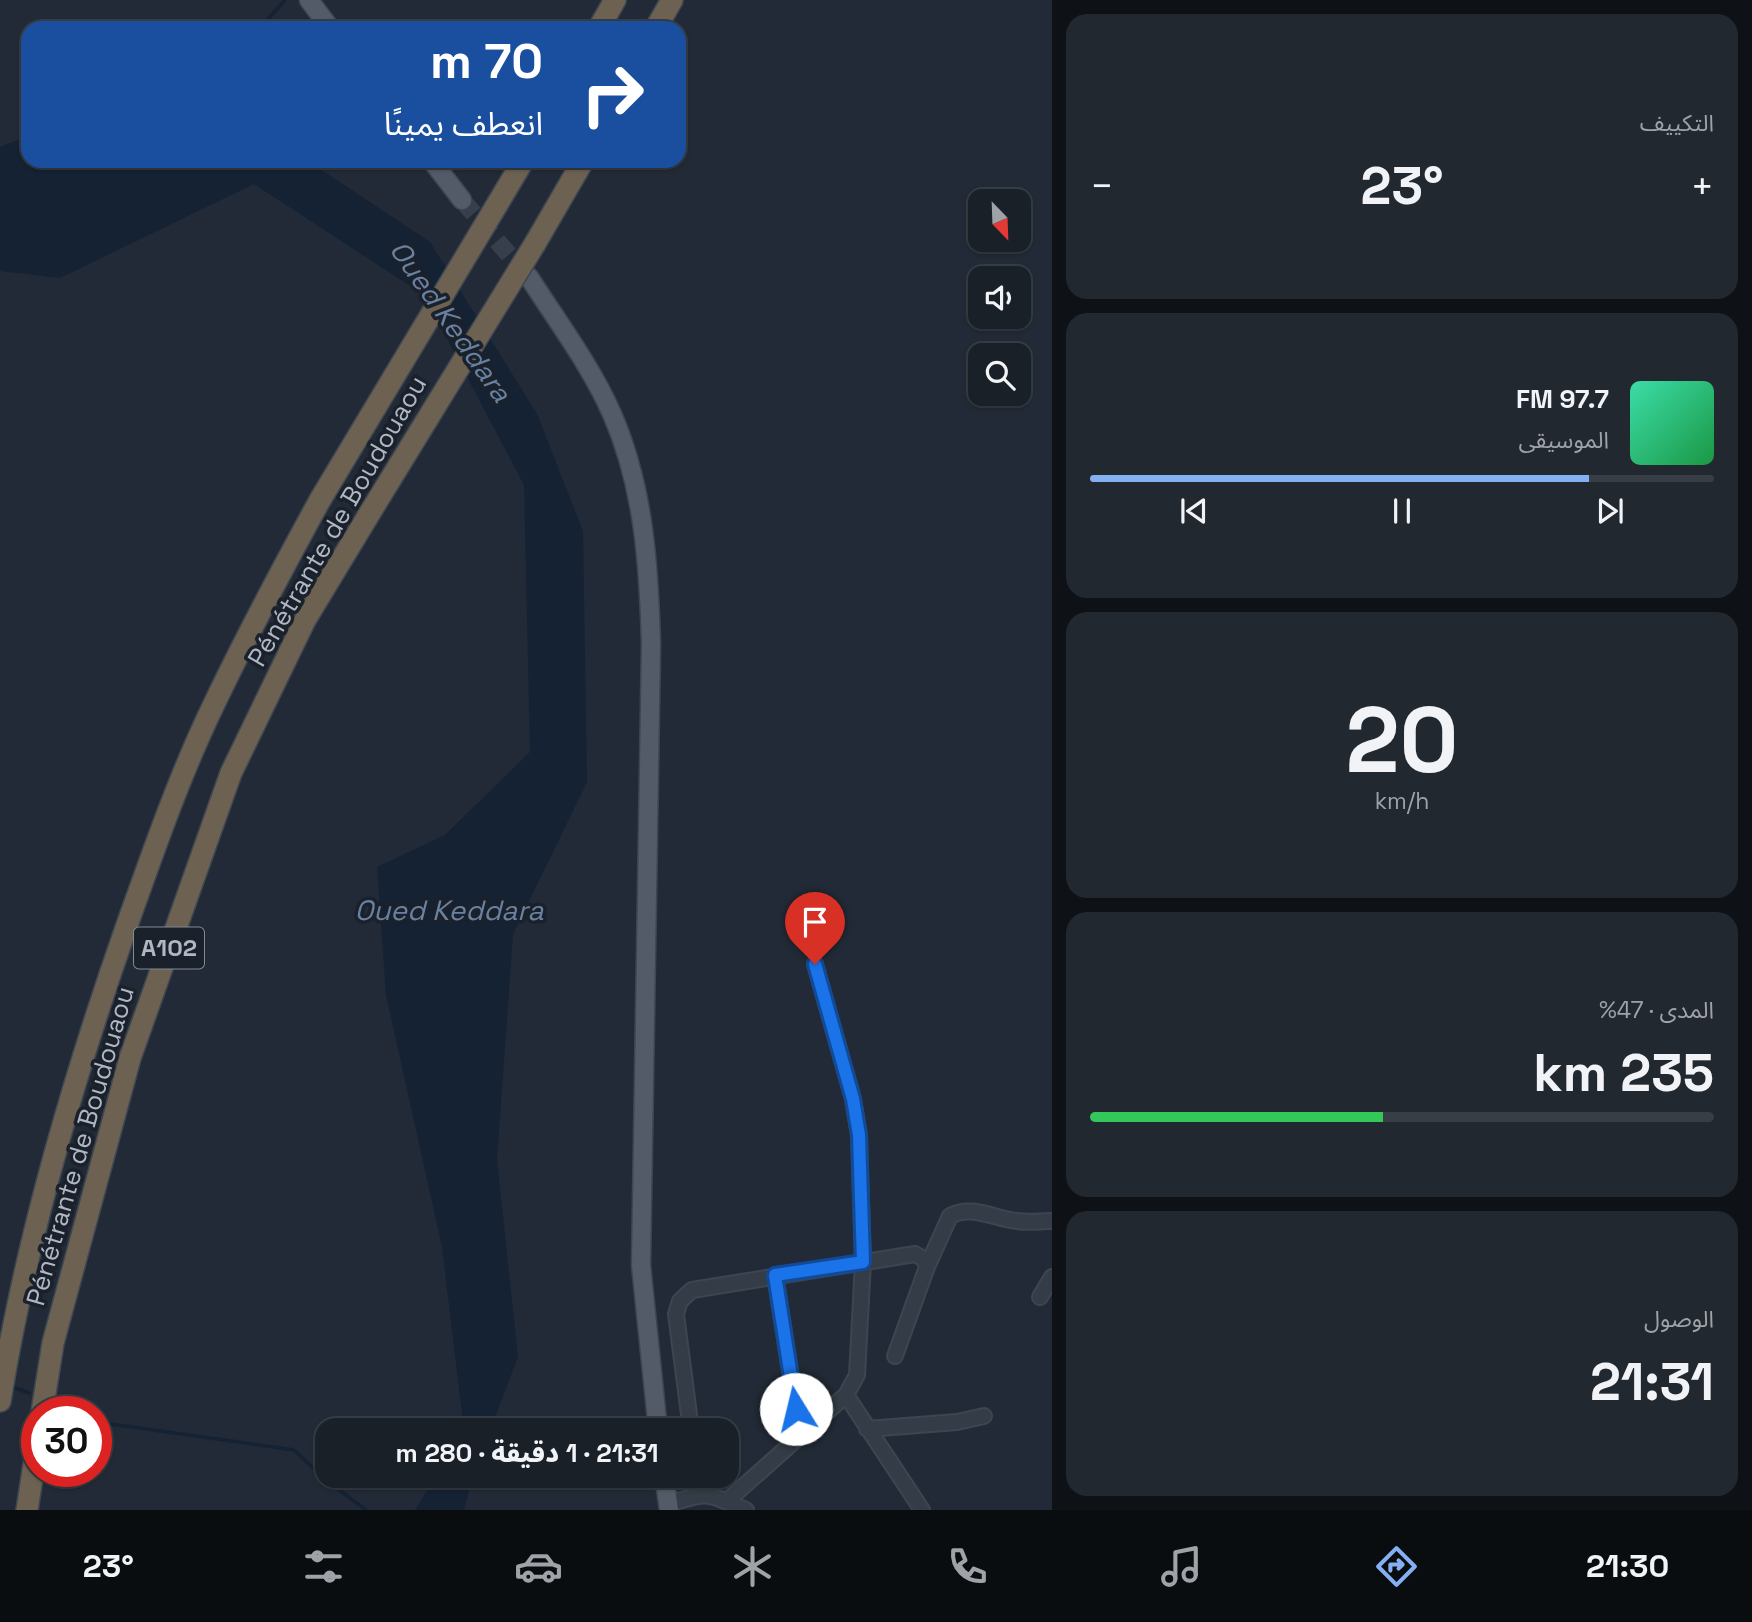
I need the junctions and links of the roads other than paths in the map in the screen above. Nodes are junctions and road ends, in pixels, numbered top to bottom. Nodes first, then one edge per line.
1 (309, 0) edge
2 (615, 0) edge
3 (672, 0) edge
4 (325, 21) edge
5 (603, 21) edge
6 (660, 21) edge
7 (437, 168) edge
8 (519, 168) edge
9 (579, 168) edge
10 (462, 200) tunnel mouth
11 (528, 277) tunnel mouth
12 (815, 964) dead end
13 (1052, 1222) edge
14 (863, 1262) junction
15 (927, 1267) junction
16 (775, 1275) junction
17 (1052, 1277) edge
18 (1040, 1297) dead end
19 (895, 1356) dead end
20 (846, 1395) junction
21 (45, 1396) edge
22 (0, 1401) edge
23 (984, 1416) dead end
24 (657, 1418) edge
25 (690, 1418) edge
26 (867, 1429) junction
27 (800, 1435) junction
28 (31, 1487) edge
29 (666, 1488) edge
30 (698, 1488) edge
31 (699, 1495) junction
32 (727, 1501) junction
33 (668, 1507) edge
34 (27, 1510) edge
35 (746, 1510) edge
36 (922, 1510) edge

1 - 4 main road
2 - 5 highway
3 - 6 highway
7 - 10 main road
8 - 22 highway, Pénétrante de Boudouaou / A102, bridge
9 - 21 highway, Pénétrante de Boudouaou / A102, bridge
11 - 24 main road
12 - 14 street
13 - 15 street
14 - 15 street
14 - 16 street
14 - 20 street
15 - 19 street
16 - 25 street
16 - 27 street
17 - 18 street
20 - 26 street
20 - 27 street
23 - 26 street
26 - 36 street
27 - 32 street
28 - 34 highway
29 - 33 main road
30 - 31 street
31 - 32 street
31 - 33 street
32 - 35 street

